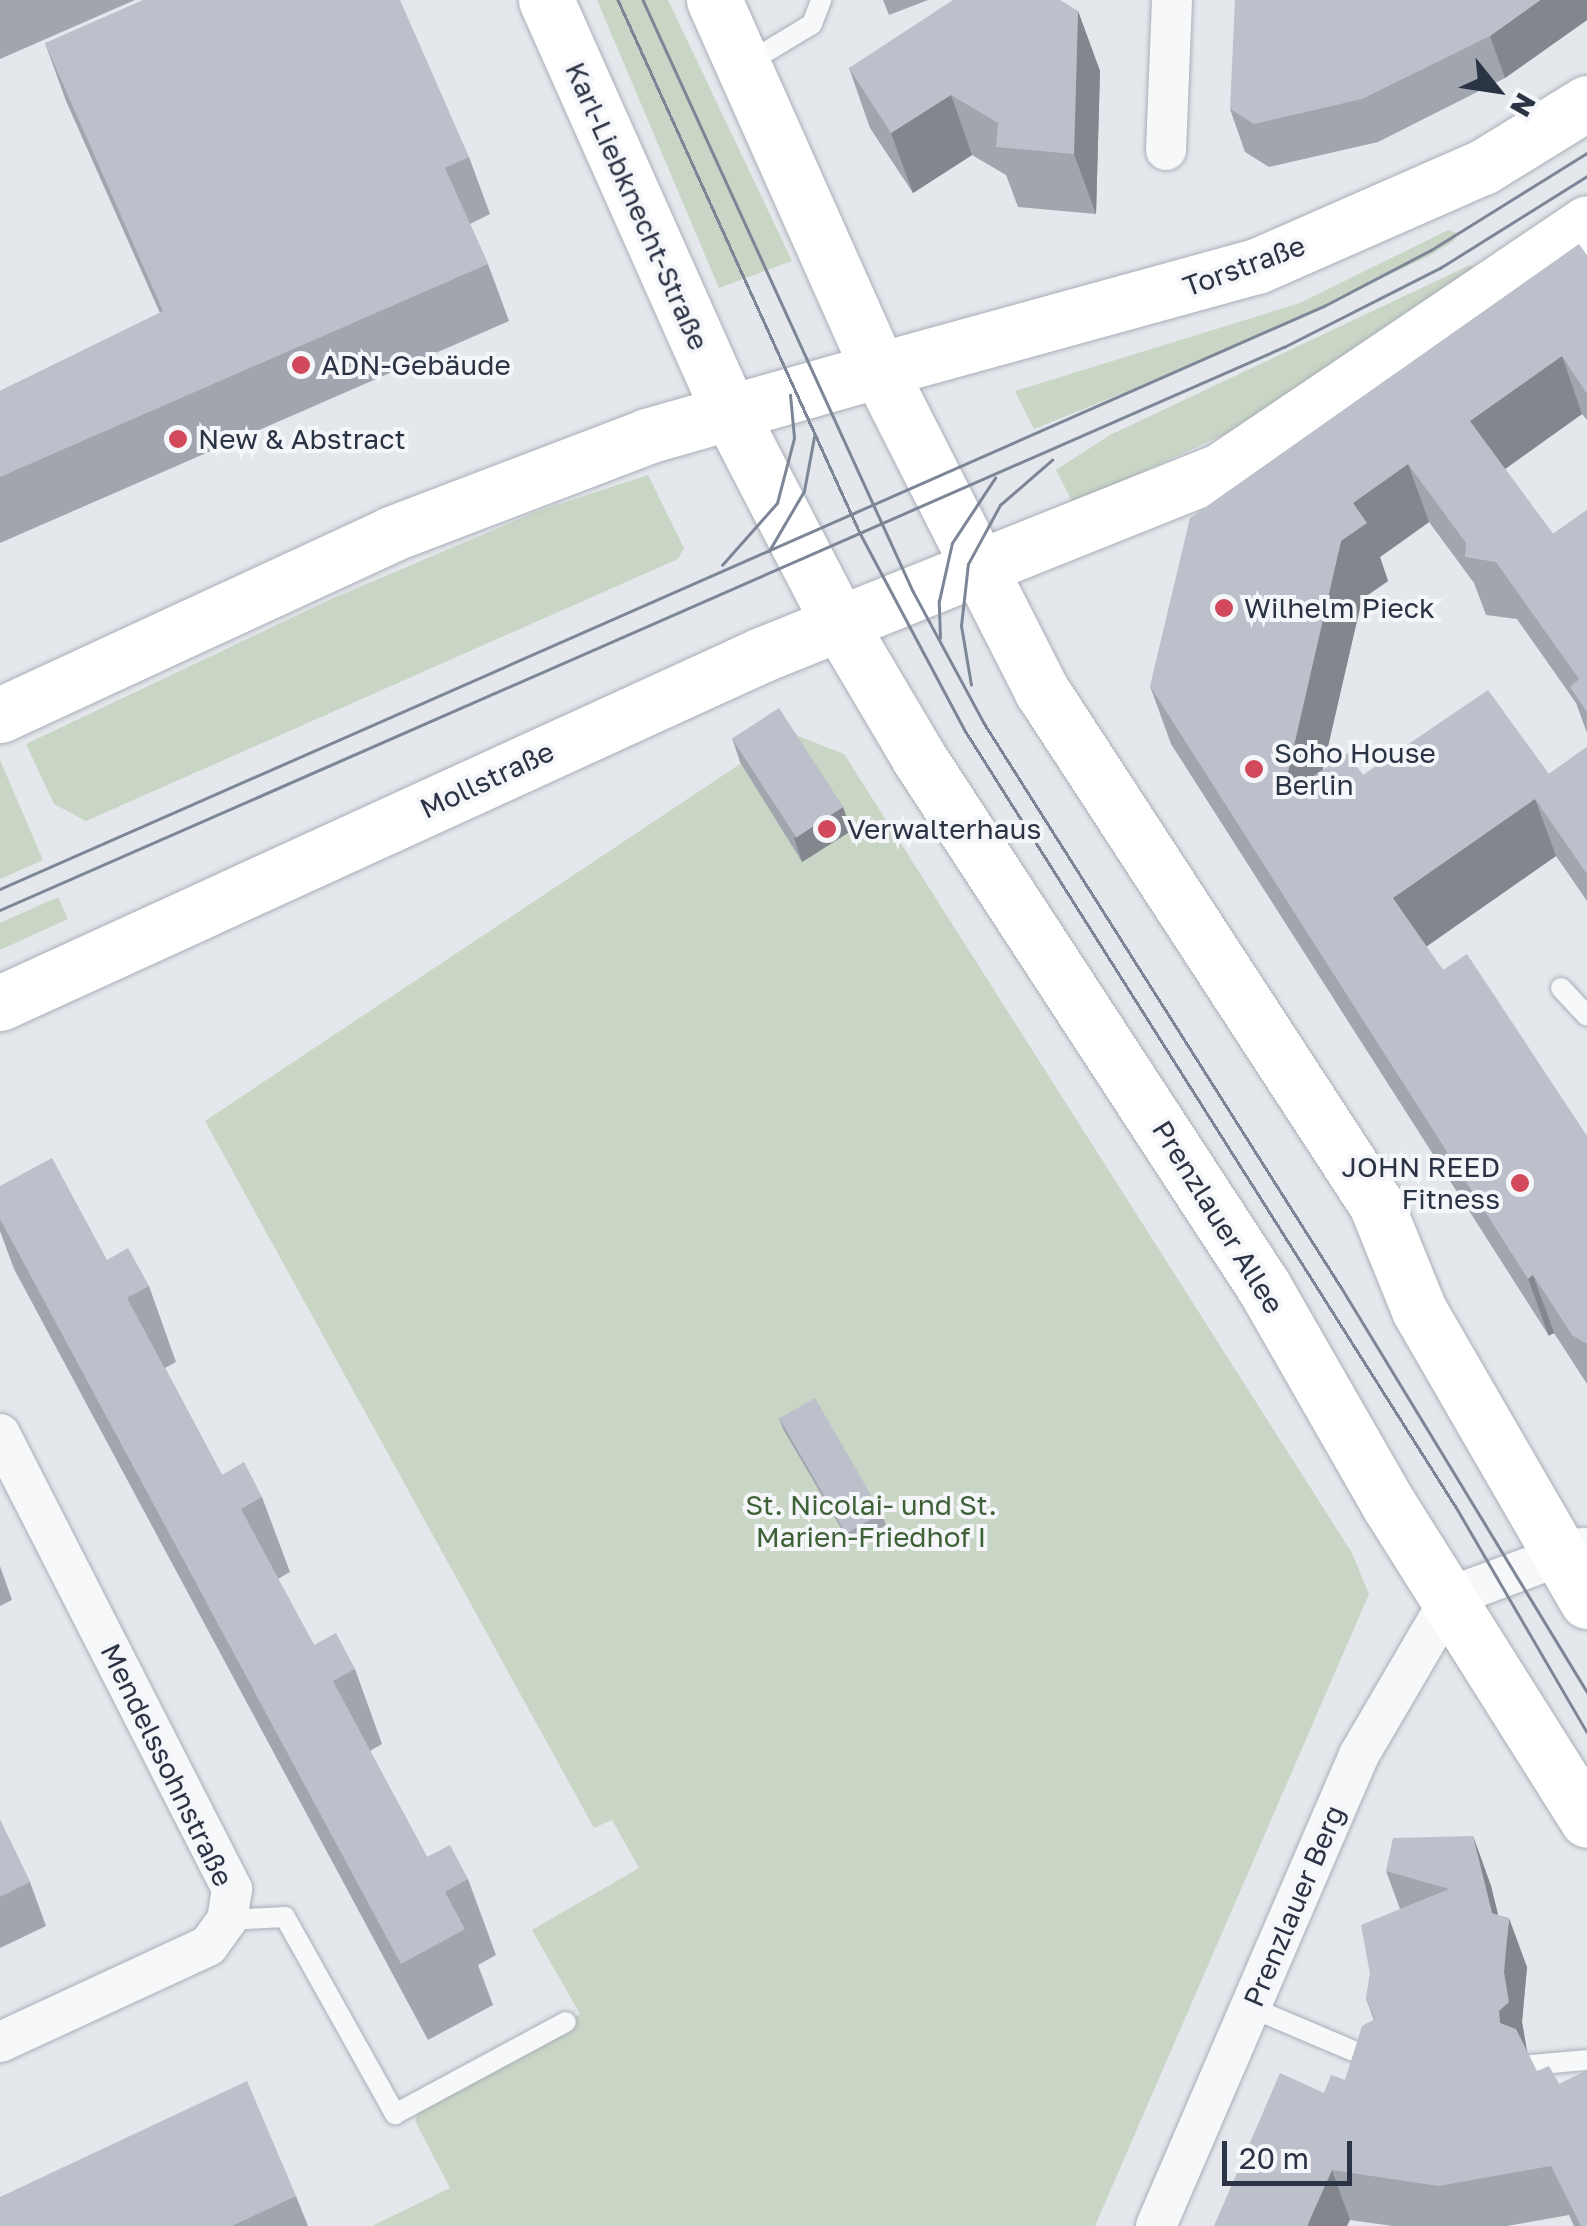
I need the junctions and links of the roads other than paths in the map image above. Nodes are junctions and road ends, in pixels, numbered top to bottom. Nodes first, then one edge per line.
1 (546, 0) edge
2 (714, 0) edge
3 (821, 0) edge
4 (1172, 0) edge
5 (744, 65) junction
6 (1587, 104) edge
7 (1166, 150) dead end
8 (1587, 223) edge
9 (879, 370) junction
10 (728, 411) junction
11 (978, 568) junction
12 (838, 621) junction
13 (0, 715) edge
14 (1561, 988) dead end
15 (0, 1003) edge
16 (1587, 1016) edge
17 (0, 1434) edge
18 (1572, 1550) edge
19 (1452, 1596) junction
20 (1587, 1601) edge
21 (1587, 1820) edge
22 (227, 1920) junction
23 (1250, 2006) junction
24 (566, 2022) dead end
25 (0, 2042) edge
26 (1587, 2060) edge
27 (1381, 2062) edge
28 (1530, 2065) edge
29 (1156, 2226) edge

1 - 10 main road, Karl-Liebknecht-Straße
2 - 5 main road
3 - 5 lane
4 - 7 street
5 - 9 main road
6 - 9 main road, Torstraße
8 - 11 main road
9 - 10 main road
9 - 11 main road
10 - 12 main road, Karl-Liebknecht-Straße
10 - 13 main road
11 - 12 main road, Mollstraße
11 - 18 main road
12 - 15 main road, Mollstraße
12 - 19 main road, Prenzlauer Allee
14 - 16 lane
17 - 22 street, Mendelssohnstraße
18 - 19 street
18 - 20 main road
19 - 21 main road, Prenzlauer Allee
19 - 23 street, Prenzlauer Berg
22 - 24 lane
22 - 25 street, Mendelssohnstraße
23 - 27 lane
23 - 29 street, Prenzlauer Berg
26 - 28 lane

